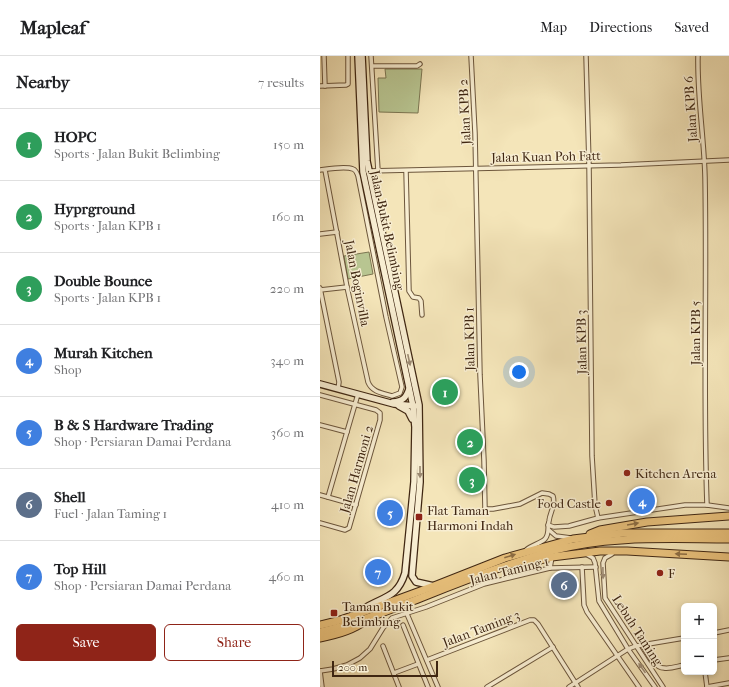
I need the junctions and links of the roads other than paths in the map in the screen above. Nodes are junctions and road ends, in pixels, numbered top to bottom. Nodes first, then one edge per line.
1 (324, 56) edge
2 (348, 56) edge
3 (358, 56) edge
4 (362, 56) edge
5 (371, 56) edge
6 (471, 56) edge
7 (586, 56) edge
8 (698, 56) edge
9 (420, 64) dead end
10 (372, 66) junction
11 (320, 86) edge
12 (325, 86) junction
13 (729, 160) edge
14 (704, 161) junction
15 (589, 165) junction
16 (476, 168) junction
17 (320, 170) edge
18 (325, 170) junction
19 (378, 171) junction
20 (406, 171) junction
21 (366, 172) junction
22 (337, 232) junction
23 (320, 234) edge
24 (347, 287) junction
25 (320, 289) edge
26 (322, 307) edge
27 (422, 315) dead end
28 (320, 384) edge
29 (338, 389) junction
30 (409, 389) junction
31 (382, 393) junction
32 (358, 394) junction
33 (320, 395) edge
34 (380, 400) junction
35 (387, 402) junction
36 (355, 404) junction
37 (394, 404) junction
38 (416, 406) junction
39 (320, 426) edge
40 (415, 427) junction
41 (348, 432) junction
42 (320, 494) edge
43 (328, 497) junction
44 (356, 505) junction
45 (706, 505) junction
46 (729, 508) edge
47 (726, 517) edge
48 (598, 518) junction
49 (320, 523) edge
50 (548, 525) junction
51 (549, 530) junction
52 (729, 533) edge
53 (720, 536) junction
54 (582, 538) junction
55 (573, 539) junction
56 (729, 539) edge
57 (627, 551) junction
58 (524, 552) junction
59 (580, 553) junction
60 (729, 556) edge
61 (552, 557) junction
62 (507, 566) junction
63 (582, 567) junction
64 (596, 567) junction
65 (550, 568) junction
66 (434, 586) junction
67 (407, 614) junction
68 (355, 615) junction
69 (372, 617) junction
70 (320, 625) edge
71 (403, 625) dead end
72 (729, 630) edge
73 (320, 632) edge
74 (717, 632) edge
75 (320, 638) edge
76 (681, 638) edge
77 (642, 644) junction
78 (383, 646) dead end
79 (636, 646) junction
80 (553, 647) junction
81 (628, 649) junction
82 (618, 656) junction
83 (729, 658) edge
84 (427, 660) junction
85 (717, 660) edge
86 (418, 664) junction
87 (681, 666) edge
88 (320, 671) edge
89 (394, 673) junction
90 (705, 675) edge
91 (436, 681) junction
92 (576, 683) junction
93 (729, 683) edge
94 (428, 686) edge
95 (322, 687) edge
96 (399, 687) edge
97 (438, 687) edge
98 (487, 687) edge
99 (569, 687) edge
100 (578, 687) edge
101 (639, 687) edge
102 (655, 687) edge
103 (663, 687) edge
104 (707, 687) edge

1 - 12 street
2 - 12 street
3 - 21 main road, Jalan Bukit Belimbing
4 - 21 main road, Jalan Bukit Belimbing
5 - 10 street
6 - 16 street, Jalan KPB 2
7 - 15 street, Jalan KPB 3
8 - 14 street, Jalan KPB 6
9 - 10 street
10 - 19 street
11 - 12 street
13 - 14 street, Jalan Kuan Poh Fatt
14 - 15 street, Jalan Kuan Poh Fatt
14 - 45 street, Jalan KPB 5
15 - 16 street, Jalan Kuan Poh Fatt
15 - 48 street, Jalan KPB 3
16 - 20 street, Jalan Kuan Poh Fatt
16 - 50 street, Jalan KPB 1
17 - 18 street
18 - 22 street, Jalan Boginvilla
18 - 31 street
19 - 20 street, Jalan Kuan Poh Fatt
19 - 21 street, Jalan Kuan Poh Fatt
20 - 27 street
21 - 30 main road, Jalan Bukit Belimbing
21 -> 38 main road, Jalan Bukit Belimbing
22 - 23 street
22 - 24 street, Jalan Boginvilla
24 - 25 street
24 - 31 street, Jalan Boginvilla
25 - 26 street
26 - 29 street
28 - 29 main road
29 - 32 main road
30 - 35 main road
30 - 38 main road, Jalan Bukit Belimbing
31 - 34 street
32 - 34 main road
32 - 36 street
33 - 36 street
34 - 35 main road
35 - 37 main road
36 - 41 street
36 - 44 street, Jalan Harmoni 2
37 - 38 main road
37 - 40 main road
38 - 40 main road
38 -> 66 main road
39 - 41 street
40 - 68 main road
41 - 43 street
42 - 43 street
43 - 44 street
44 - 49 street, Jalan Harmoni 2
45 - 46 street
45 - 48 street
54 -> 47 highway
48 - 50 street
50 - 51 street
51 - 55 street
51 - 58 street
52 - 53 highway
53 - 54 highway
53 - 56 highway
53 - 62 highway
54 - 55 highway
55 - 58 highway
57 - 59 highway
60 -> 57 highway
57 -> 79 street, Lebuh Taming
66 -> 58 highway
59 - 61 highway
59 - 64 street
61 - 62 highway
61 - 65 street
62 - 69 highway
63 - 64 street, Jalan Taming 1
63 - 65 street, Jalan Taming 1
63 - 82 street
64 - 81 street, Lebuh Taming
65 - 67 street, Jalan Taming 1
66 - 68 highway
67 - 84 street
67 - 88 street, Jalan Taming 1
68 - 70 highway
69 - 73 highway
69 - 75 highway
71 - 86 street
72 - 74 street
76 - 77 street
77 - 79 street
77 - 87 street
78 - 89 street
79 - 81 street
79 - 103 street, Lebuh Taming
80 - 84 street, Jalan Taming 3
80 - 92 street, Jalan Taming 3
80 - 98 street
81 - 82 street
102 -> 81 street, Lebuh Taming
82 - 92 street
82 - 101 street
83 - 85 street
84 - 91 street
86 - 89 street
86 - 94 street
88 - 95 street
89 - 96 street
90 - 104 street
91 - 94 street
91 - 97 street
92 - 99 street
92 - 100 street, Jalan Taming 3
93 - 104 street

